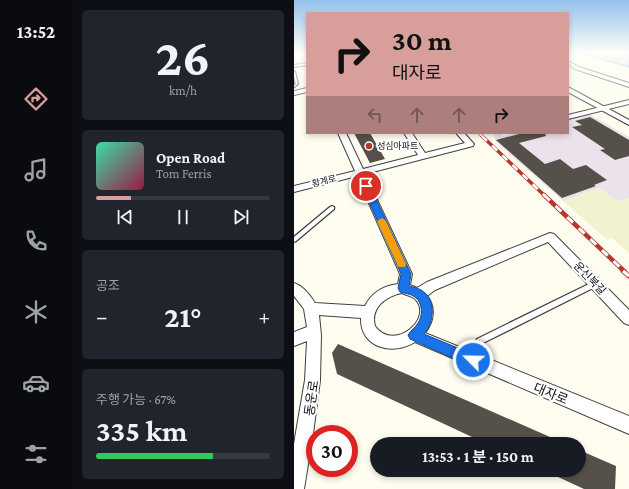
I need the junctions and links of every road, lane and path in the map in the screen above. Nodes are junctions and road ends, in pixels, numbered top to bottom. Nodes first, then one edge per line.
1 (295, 76) edge
2 (601, 76) edge
3 (629, 85) edge
4 (294, 86) edge
5 (306, 89) edge
6 (569, 90) edge
7 (294, 91) edge
8 (306, 94) edge
9 (294, 96) edge
10 (629, 102) edge
11 (603, 108) junction
12 (569, 117) edge
13 (629, 123) edge
14 (342, 134) edge
15 (409, 134) edge
16 (461, 134) edge
17 (423, 156) junction
18 (359, 172) junction
19 (294, 189) edge
20 (332, 208) dead end
21 (294, 240) edge
22 (595, 284) junction
23 (294, 288) edge
24 (404, 288) junction
25 (419, 294) junction
26 (312, 309) junction
27 (368, 312) junction
28 (629, 319) edge
29 (314, 331) junction
30 (414, 335) junction
31 (294, 339) edge
32 (473, 360) junction
33 (629, 425) edge
34 (294, 489) edge

1 - 4 lane
2 - 3 street
5 - 7 street
6 - 11 street
8 - 9 street
10 - 11 street
11 - 12 street
11 - 13 street
14 - 18 street
15 - 17 street
16 - 17 street, 황계로
17 - 18 street, 황계로
18 - 19 street, 황계로
18 - 24 street
20 - 21 lane
22 - 25 street, 운신북길
22 - 28 street, 운신북길
22 - 32 lane
23 - 26 street
24 - 25 street
24 - 27 street
25 - 30 street
26 - 27 street
26 - 29 street, 동운로
27 - 30 street
29 - 31 street
29 - 34 street, 동운로
30 - 32 street, 대자로
32 - 33 street, 대자로

